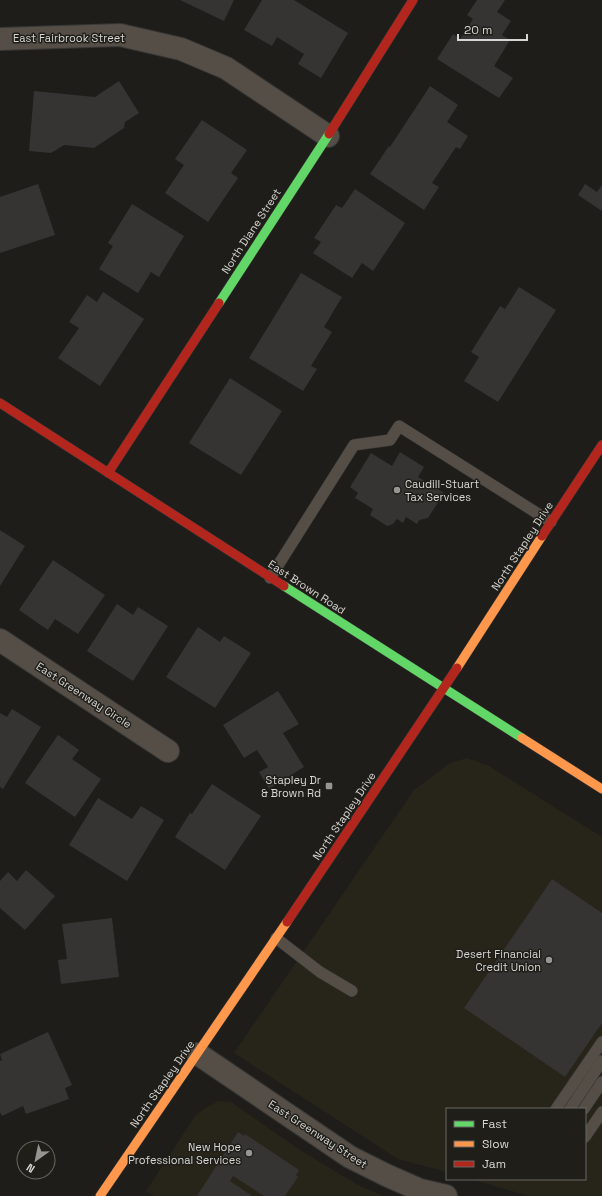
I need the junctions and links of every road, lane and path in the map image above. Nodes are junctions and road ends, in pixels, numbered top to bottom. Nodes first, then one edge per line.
1 (413, 0) edge
2 (0, 38) edge
3 (328, 136) junction
4 (0, 404) edge
5 (602, 445) edge
6 (108, 473) junction
7 (552, 522) junction
8 (270, 578) junction
9 (0, 640) edge
10 (443, 688) junction
11 (168, 751) dead end
12 (602, 789) edge
13 (276, 938) junction
14 (352, 991) dead end
15 (602, 1042) edge
16 (198, 1054) junction
17 (602, 1061) edge
18 (602, 1082) edge
19 (557, 1108) edge
20 (571, 1108) edge
21 (585, 1108) edge
22 (602, 1112) edge
23 (586, 1136) edge
24 (100, 1196) edge
25 (446, 1196) edge

1 - 3 main road, North Diane Street
2 - 3 street, East Fairbrook Street
3 - 6 main road, North Diane Street
4 - 6 main road, East Brown Road
5 - 7 main road, North Stapley Drive
6 - 8 main road, East Brown Road
7 - 8 lane
7 - 10 main road, North Stapley Drive
8 - 10 main road, East Brown Road
9 - 11 street, East Greenway Circle
10 - 12 main road, East Brown Road
10 - 13 main road, North Stapley Drive
13 - 14 lane
13 - 16 main road, North Stapley Drive
15 - 19 lane
16 - 24 main road, North Stapley Drive
16 - 25 street, East Greenway Street
17 - 20 lane
18 - 21 lane
22 - 23 lane

